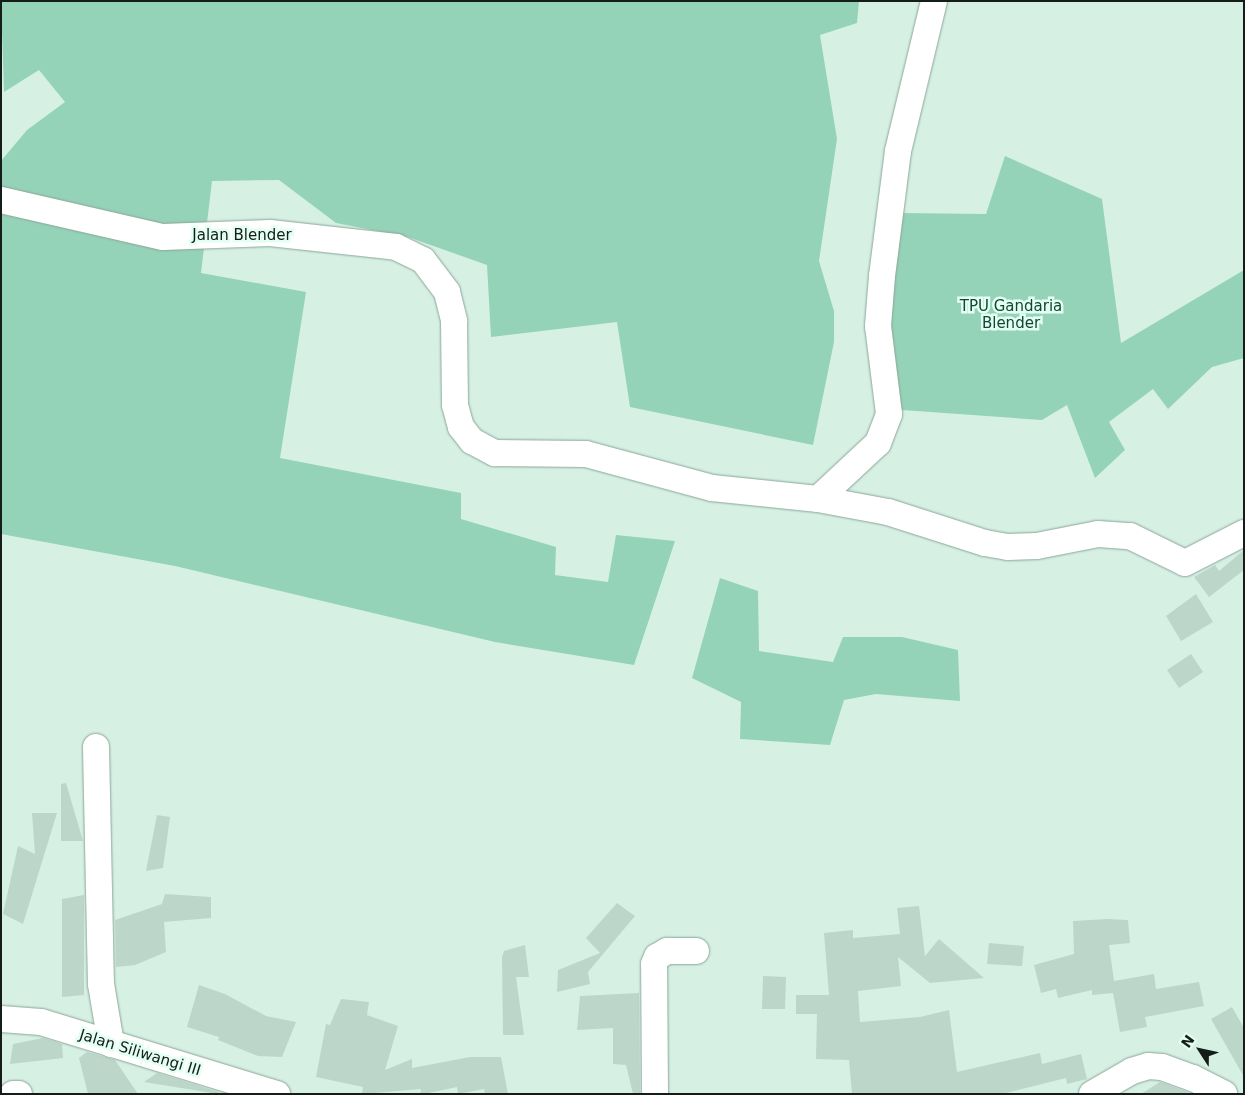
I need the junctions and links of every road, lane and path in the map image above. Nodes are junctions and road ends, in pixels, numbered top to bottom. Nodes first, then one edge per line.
1 (934, 1) edge
2 (1, 200) edge
3 (818, 499) junction
4 (1244, 532) edge
5 (96, 748) dead end
6 (696, 951) dead end
7 (1, 1019) edge
8 (111, 1044) junction
9 (13, 1094) edge
10 (19, 1094) edge
11 (277, 1094) edge
12 (655, 1094) edge
13 (1092, 1094) edge
14 (1224, 1094) edge

1 - 3 street
2 - 3 street, Jalan Blender
3 - 4 street, Jalan Blender
5 - 8 street
6 - 12 street
7 - 8 street, Jalan Siliwangi III
8 - 11 street, Jalan Siliwangi III
9 - 10 street
13 - 14 street

